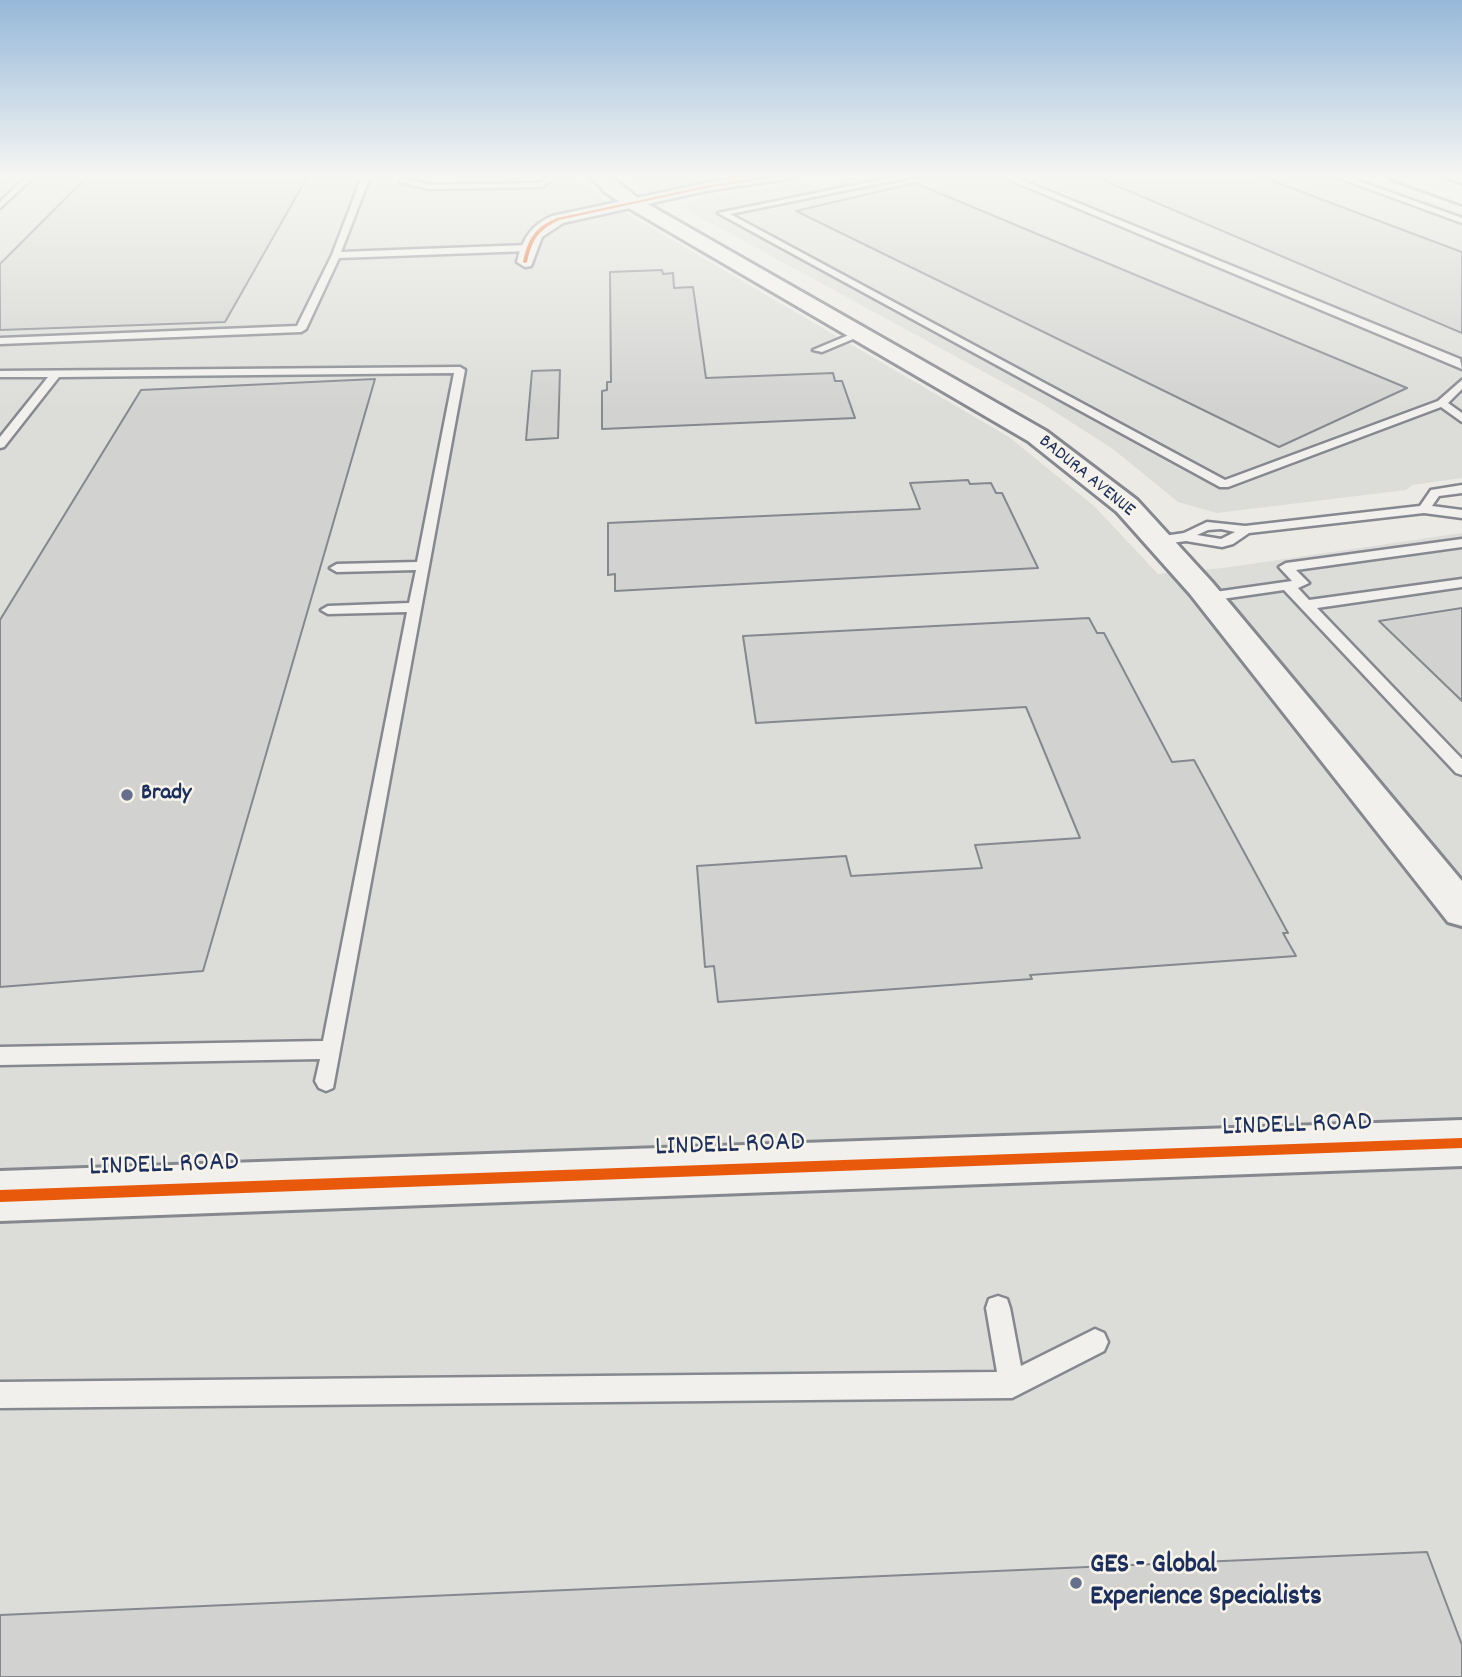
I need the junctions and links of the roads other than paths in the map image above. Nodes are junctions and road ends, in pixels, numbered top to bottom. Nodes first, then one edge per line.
1 (719, 252) edge
2 (795, 252) edge
3 (1191, 252) edge
4 (337, 255) joint
5 (527, 255) edge
6 (860, 334) junction
7 (0, 341) edge
8 (818, 351) dead end
9 (1460, 362) edge
10 (0, 374) edge
11 (56, 374) junction
12 (1462, 383) edge
13 (1442, 403) junction
14 (1462, 419) edge
15 (0, 445) edge
16 (1462, 489) edge
17 (1424, 509) junction
18 (1462, 514) edge
19 (1157, 541) junction
20 (1462, 543) edge
21 (423, 566) junction
22 (337, 568) dead end
23 (1462, 583) edge
24 (1287, 585) junction
25 (1208, 597) junction
26 (1306, 605) junction
27 (415, 607) junction
28 (328, 610) dead end
29 (1462, 769) edge
30 (1462, 910) edge
31 (331, 1050) junction
32 (0, 1056) edge
33 (326, 1081) dead end
34 (1462, 1143) edge
35 (0, 1196) edge
36 (998, 1308) dead end
37 (1095, 1342) dead end
38 (1012, 1385) junction
39 (0, 1395) edge

1 - 6 main road, BADURA AVENUE
2 - 13 lane
3 - 9 lane
4 - 5 lane
4 - 7 lane
6 - 8 lane
6 - 19 main road, BADURA AVENUE
10 - 11 lane
11 - 15 lane
11 - 21 lane
12 - 13 lane
13 - 14 lane
16 - 17 lane
17 - 18 lane
17 - 19 lane
19 - 25 main road, BADURA AVENUE
20 - 24 lane
21 - 22 lane
21 - 27 lane
23 - 26 lane
24 - 25 lane
24 - 26 lane
25 - 30 main road, BADURA AVENUE
26 - 29 lane
27 - 28 lane
27 - 31 lane
31 - 32 lane
31 - 33 lane
34 - 35 main road, LINDELL ROAD
36 - 38 lane
37 - 38 lane
38 - 39 lane

